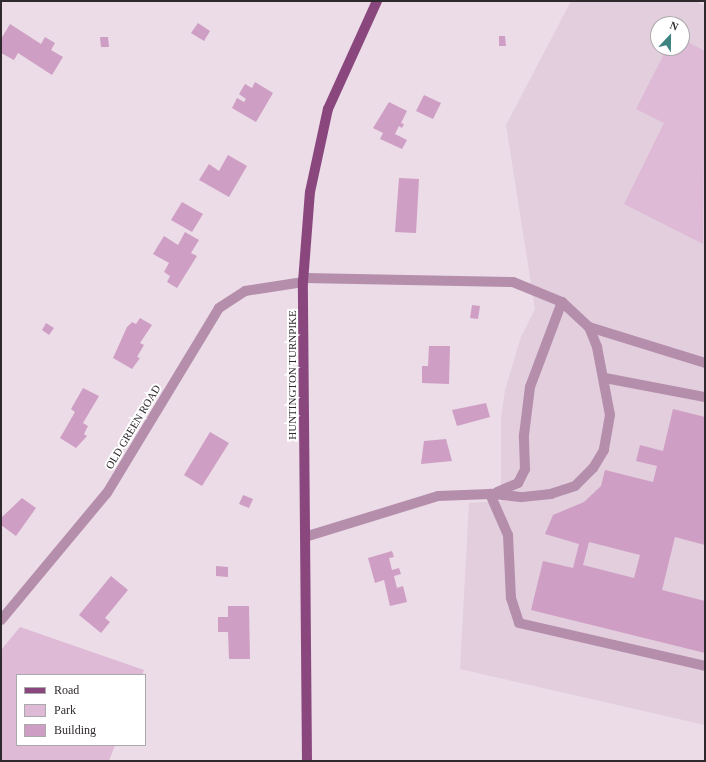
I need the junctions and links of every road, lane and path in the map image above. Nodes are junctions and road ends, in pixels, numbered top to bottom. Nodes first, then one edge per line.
1 (376, 1) edge
2 (304, 280) junction
3 (562, 302) junction
4 (588, 327) junction
5 (705, 363) edge
6 (605, 378) junction
7 (705, 397) edge
8 (490, 494) junction
9 (305, 537) junction
10 (1, 620) edge
11 (705, 666) edge
12 (307, 761) edge

1 - 2 main road, HUNTINGTON TURNPIKE
2 - 3 street, OLD GREEN ROAD
2 - 9 main road, HUNTINGTON TURNPIKE
2 - 10 street, OLD GREEN ROAD
3 - 4 street
3 - 8 street
4 - 5 street
4 - 6 street
6 - 7 street
6 - 8 street
8 - 9 street
8 - 11 street
9 - 12 main road, HUNTINGTON TURNPIKE

